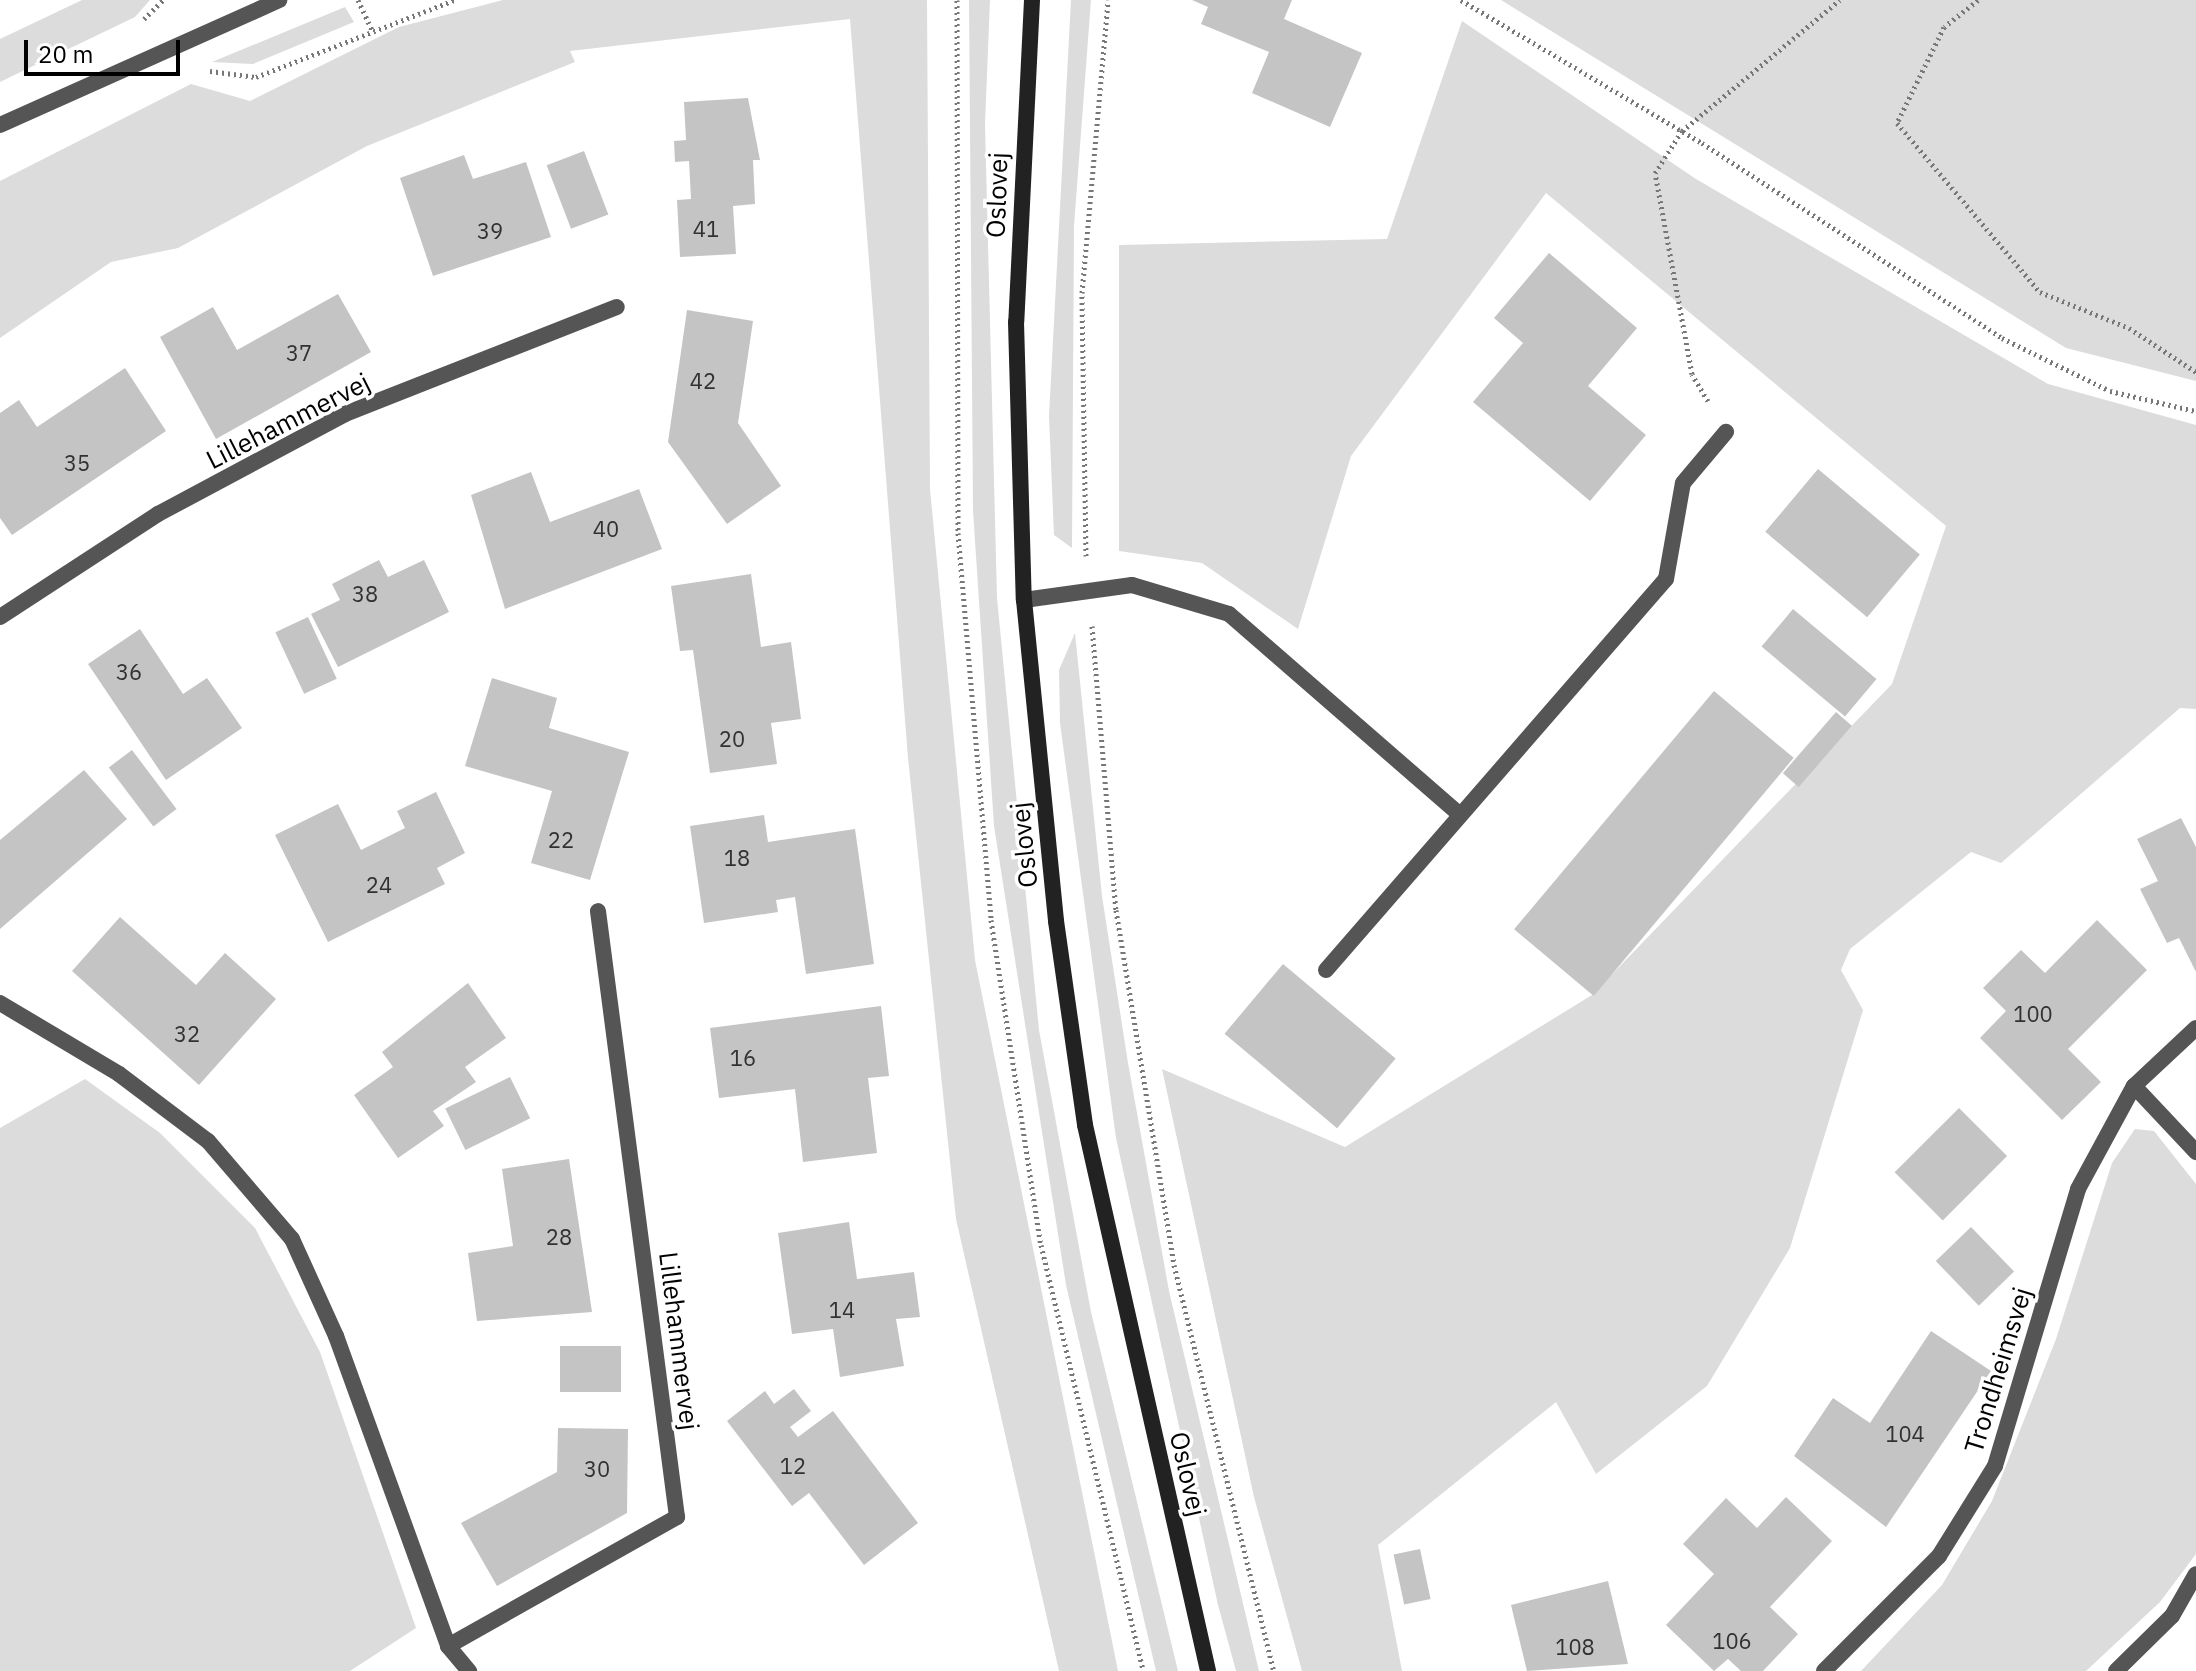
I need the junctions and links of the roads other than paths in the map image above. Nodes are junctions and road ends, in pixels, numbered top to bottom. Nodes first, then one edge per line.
1 (279, 0) edge
2 (1032, 0) edge
3 (0, 125) edge
4 (617, 307) dead end
5 (1726, 432) road end
6 (1024, 600) junction
7 (0, 617) edge
8 (1460, 815) junction
9 (598, 911) dead end
10 (1326, 970) dead end
11 (0, 1003) edge
12 (2196, 1028) edge
13 (2134, 1086) junction
14 (2196, 1152) edge
15 (2196, 1574) edge
16 (448, 1646) junction
17 (469, 1671) edge
18 (1208, 1671) edge
19 (1824, 1671) edge
20 (2116, 1671) edge

1 - 3 street
2 - 6 street, Oslovej
4 - 7 street, Lillehammervej
5 - 8 street
6 - 8 street
6 - 18 street, Oslovej
8 - 10 street
9 - 16 street, Lillehammervej
11 - 16 street
12 - 13 street, Trondheimsvej
13 - 14 street
13 - 19 street, Trondheimsvej
15 - 20 street
16 - 17 street

